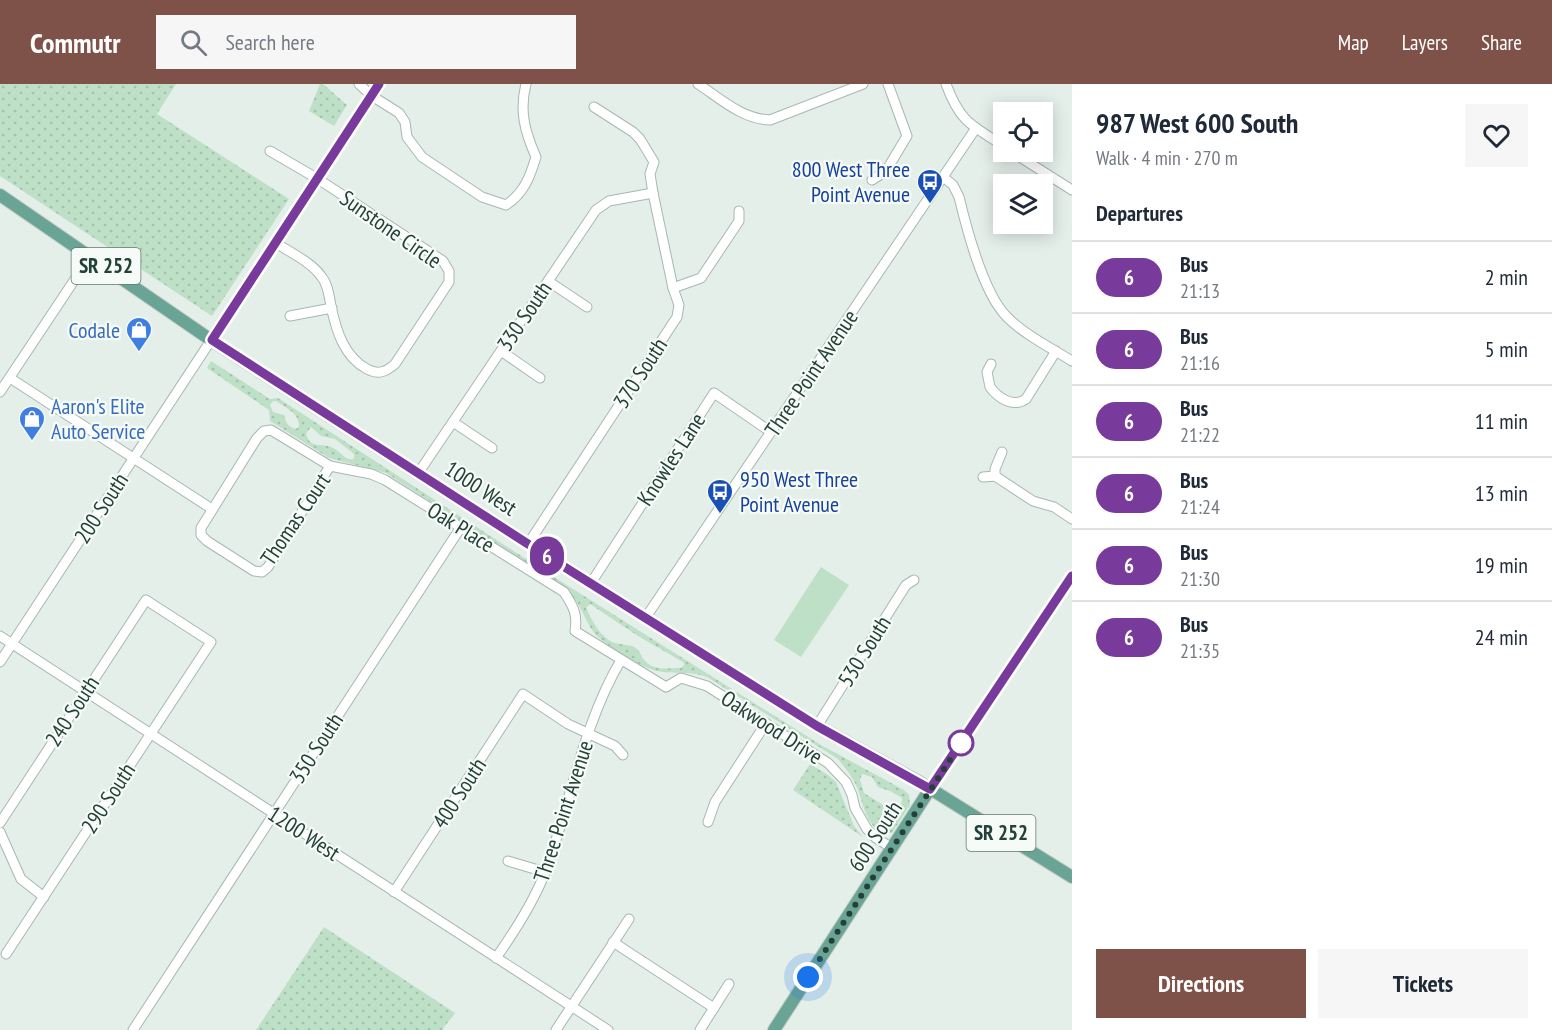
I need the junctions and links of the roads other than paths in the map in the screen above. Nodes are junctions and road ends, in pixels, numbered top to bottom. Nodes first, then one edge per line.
1 (359, 84) edge
2 (379, 84) edge
3 (526, 84) edge
4 (698, 84) edge
5 (863, 84) edge
6 (888, 84) edge
7 (946, 84) edge
8 (372, 96) junction
9 (594, 106) dead end
10 (976, 128) junction
11 (993, 139) edge
12 (270, 152) dead end
13 (1028, 162) edge
14 (943, 177) junction
15 (318, 179) junction
16 (872, 180) dead end
17 (1072, 190) edge
18 (652, 193) junction
19 (0, 195) edge
20 (739, 211) dead end
21 (276, 243) junction
22 (91, 255) junction
23 (548, 281) junction
24 (673, 288) junction
25 (332, 308) junction
26 (587, 308) dead end
27 (290, 316) dead end
28 (212, 340) junction
29 (501, 351) junction
30 (1056, 351) junction
31 (1072, 361) edge
32 (991, 363) dead end
33 (10, 378) junction
34 (540, 378) dead end
35 (0, 393) edge
36 (453, 422) junction
37 (771, 432) junction
38 (492, 448) dead end
39 (1002, 452) dead end
40 (133, 459) junction
41 (330, 466) junction
42 (419, 472) junction
43 (995, 476) junction
44 (983, 477) dead end
45 (212, 509) junction
46 (1072, 519) edge
47 (461, 527) junction
48 (528, 544) junction
49 (1072, 576) edge
50 (914, 580) dead end
51 (591, 582) junction
52 (646, 617) junction
53 (0, 636) edge
54 (211, 642) joint
55 (12, 644) junction
56 (621, 660) junction
57 (0, 662) edge
58 (85, 691) junction
59 (766, 723) junction
60 (817, 726) junction
61 (589, 732) junction
62 (150, 733) junction
63 (623, 755) dead end
64 (930, 789) junction
65 (273, 813) junction
66 (708, 822) dead end
67 (0, 823) edge
68 (0, 832) edge
69 (892, 848) junction
70 (508, 861) dead end
71 (545, 872) junction
72 (1072, 877) edge
73 (394, 891) junction
74 (44, 897) junction
75 (628, 919) dead end
76 (613, 942) junction
77 (6, 954) dead end
78 (496, 958) junction
79 (729, 984) dead end
80 (571, 1007) junction
81 (714, 1008) junction
82 (133, 1030) edge
83 (556, 1030) edge
84 (608, 1030) edge
85 (700, 1030) edge
86 (774, 1030) edge

1 - 8 street
2 - 8 street, 200 South
3 - 8 street
4 - 5 street
6 - 16 street
7 - 10 street
8 - 15 street, 200 South
9 - 18 street, 370 South
10 - 11 street
10 - 14 street, Three Point Avenue
12 - 15 street
13 - 17 street
14 - 30 street
14 - 37 street, Three Point Avenue
15 - 21 street, 200 South
15 - 25 street, Sunstone Circle
18 - 23 street, 330 South
18 - 24 street, 370 South
19 - 22 main road, 1000 West / SR 252
20 - 24 street
21 - 25 street, Sunstone Circle
21 - 28 street, 200 South
22 - 28 main road, 1000 West / SR 252
22 - 33 street
23 - 26 street
23 - 29 street, 330 South
24 - 48 street, 370 South
25 - 27 street
28 - 40 street, 200 South
28 - 42 main road, 1000 West / SR 252
29 - 34 street
29 - 36 street, 330 South
30 - 31 street
30 - 32 street
33 - 35 street
33 - 40 street
36 - 38 street
36 - 42 street, 330 South
37 - 51 street, Knowles Lane
37 - 52 street, Three Point Avenue
39 - 43 street
40 - 45 street
40 - 55 street, 200 South
41 - 45 street, Thomas Court
41 - 45 street, Thomas Court
41 - 47 street, Oak Place
42 - 48 main road, 1000 West / SR 252
43 - 44 street
43 - 46 street
47 - 56 street, Oak Place
47 - 65 street, 350 South
48 - 51 main road, 1000 West / SR 252
49 - 64 street, 600 South
50 - 60 street, 530 South
51 - 52 main road, 1000 West / SR 252
52 - 60 main road, 1000 West / SR 252
53 - 55 street, 1200 West
54 - 58 street, 240 South
54 - 62 street, 290 South
55 - 57 street, 200 South
55 - 58 street, 1200 West
56 - 59 street, Oakwood Drive
56 - 61 street, Three Point Avenue
58 - 62 street, 1200 West
58 - 67 street, 240 South
59 - 66 street
59 - 69 street, Oakwood Drive
60 - 64 main road, 1000 West / SR 252
61 - 63 street
61 - 71 street, Three Point Avenue
61 - 73 street, 400 South
62 - 65 street, 1200 West
62 - 74 street, 290 South
64 - 69 main road, 600 South
64 - 72 main road, 1000 West / SR 252
65 - 73 street, 1200 West
65 - 82 street, 350 South
68 - 74 street
69 - 86 main road, 600 South
70 - 71 street
71 - 78 street, Three Point Avenue
73 - 78 street, 1200 West
74 - 77 street, 290 South
75 - 76 street
76 - 80 street
76 - 81 street
78 - 80 street, 1200 West
79 - 81 street
80 - 83 street
80 - 84 street, 1200 West
81 - 85 street

